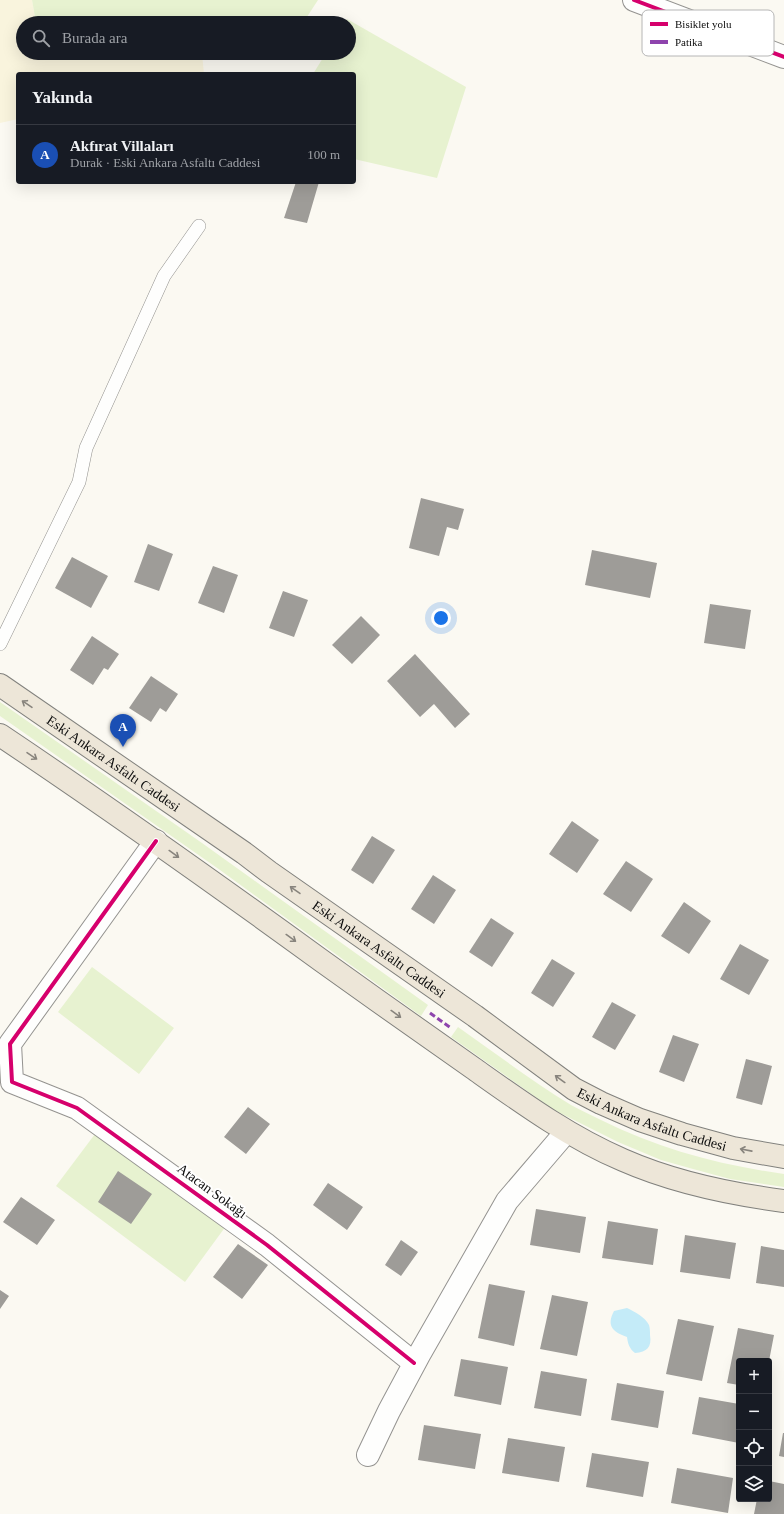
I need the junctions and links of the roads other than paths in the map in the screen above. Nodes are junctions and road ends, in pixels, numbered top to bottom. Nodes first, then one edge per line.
1 (634, 0) edge
2 (660, 10) edge
3 (774, 53) edge
4 (784, 57) edge
5 (199, 226) dead end
6 (0, 644) edge
7 (0, 685) edge
8 (0, 735) edge
9 (156, 841) junction
10 (5, 1050) edge
11 (566, 1132) junction
12 (784, 1157) edge
13 (784, 1201) edge
14 (414, 1364) junction
15 (368, 1455) dead end

1 - 2 street
3 - 4 street
5 - 6 lane
12 -> 7 main road, Eski Ankara Asfaltı Caddesi
8 -> 9 main road
9 - 10 street
9 -> 11 main road
10 - 14 street, Atacan Sokağı
11 - 13 main road
11 - 14 street
14 - 15 street

